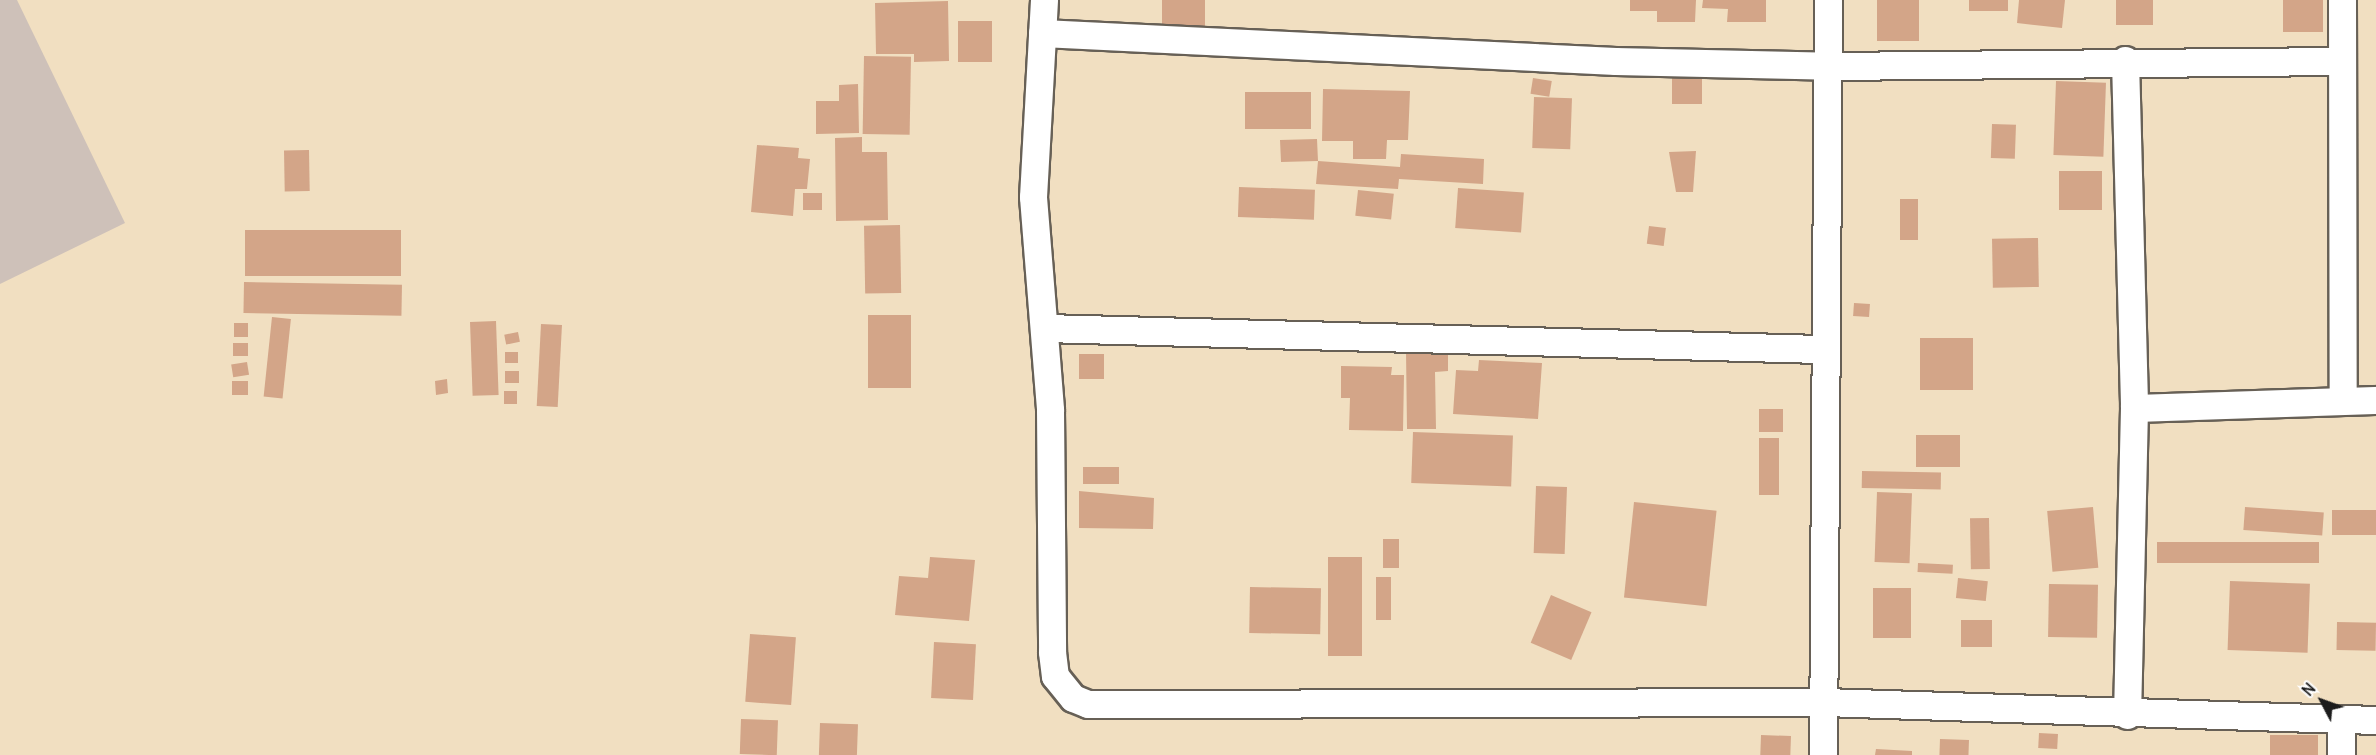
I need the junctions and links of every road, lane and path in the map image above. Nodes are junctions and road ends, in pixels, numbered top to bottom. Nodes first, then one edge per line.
1 (1044, 0) edge
2 (1827, 0) edge
3 (2342, 0) edge
4 (1042, 33) junction
5 (2125, 60) junction
6 (2341, 61) junction
7 (1829, 66) junction
8 (1044, 328) junction
9 (1822, 349) junction
10 (2343, 399) junction
11 (2376, 400) edge
12 (2134, 408) junction
13 (1824, 702) junction
14 (2127, 715) junction
15 (2341, 720) junction
16 (2376, 720) edge
17 (1823, 755) edge
18 (2341, 755) edge

1 - 4 street
2 - 7 street
3 - 6 street
4 - 7 street
4 - 8 street
5 - 6 street
5 - 7 street
5 - 12 street
6 - 10 street
7 - 9 street
8 - 9 street
8 - 13 street
9 - 13 street
10 - 11 street
10 - 12 street
12 - 14 street
13 - 14 street
13 - 17 street
14 - 15 street
15 - 16 street
15 - 18 street

